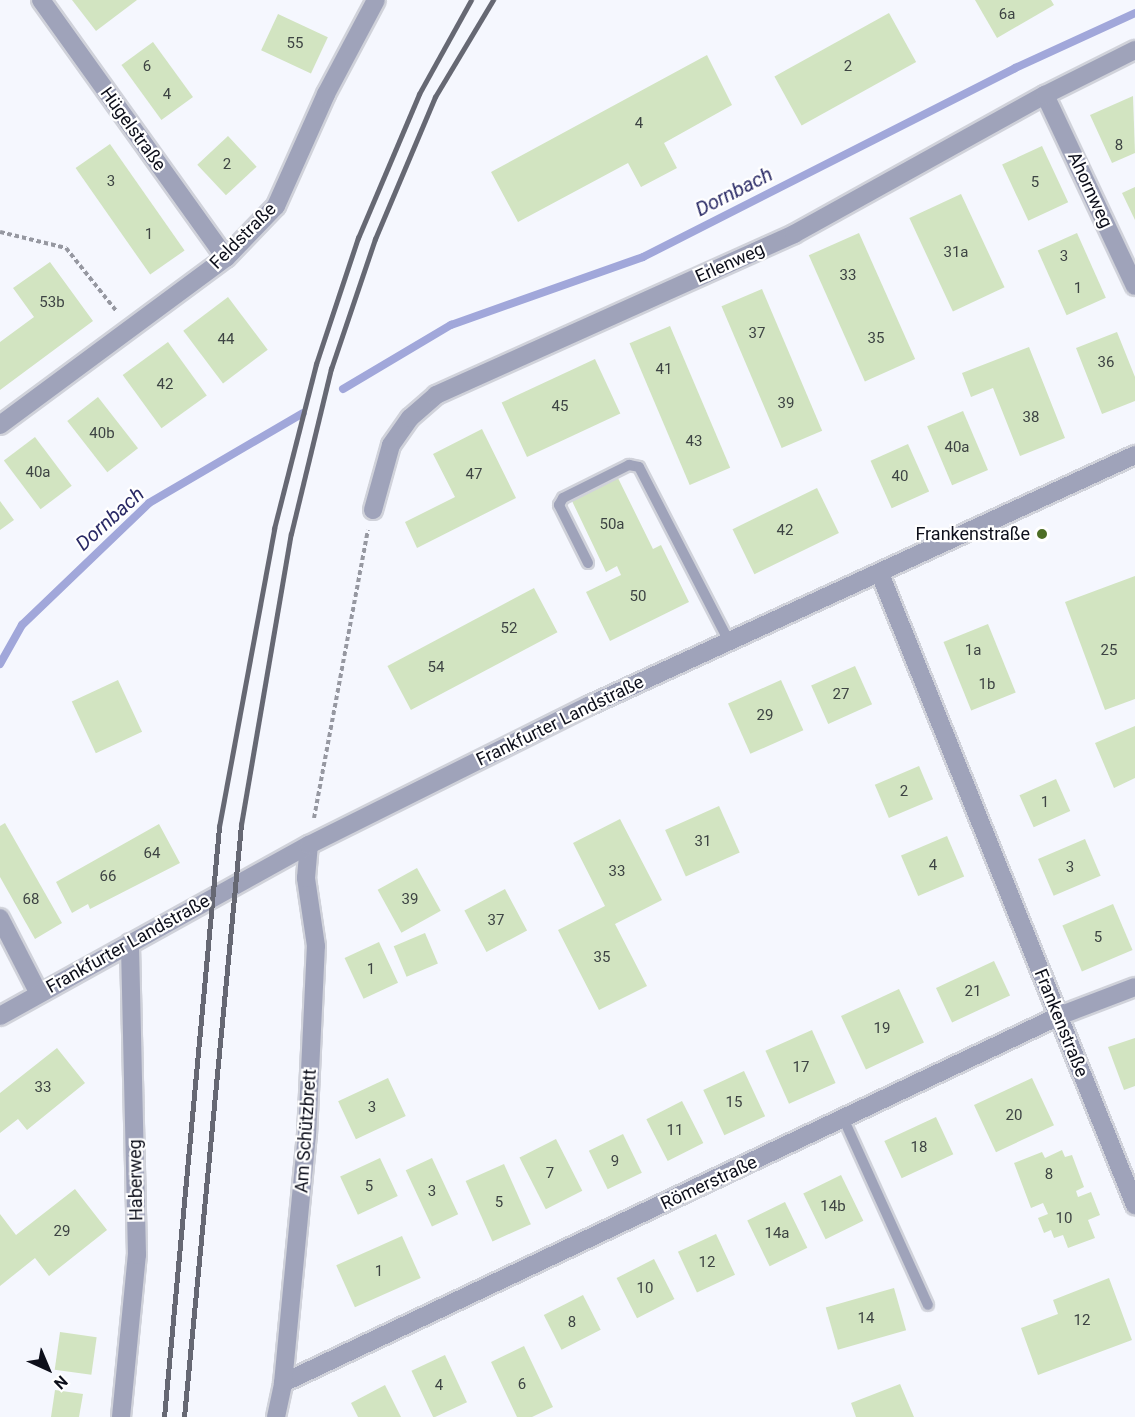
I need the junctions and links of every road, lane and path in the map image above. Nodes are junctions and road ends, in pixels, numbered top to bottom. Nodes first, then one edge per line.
1 (41, 0) edge
2 (376, 0) edge
3 (1135, 50) edge
4 (1045, 95) junction
5 (0, 232) edge
6 (226, 258) junction
7 (1135, 286) edge
8 (130, 329) junction
9 (0, 425) edge
10 (1135, 455) edge
11 (373, 510) joint
12 (588, 563) dead end
13 (880, 574) junction
14 (729, 641) junction
15 (309, 845) junction
16 (0, 918) edge
17 (130, 943) junction
18 (1135, 987) edge
19 (39, 994) junction
20 (0, 1016) edge
21 (1059, 1016) junction
22 (844, 1120) junction
23 (1135, 1205) edge
24 (928, 1305) dead end
25 (283, 1383) junction
26 (121, 1417) edge
27 (276, 1417) edge

1 - 6 street, Hügelstraße
2 - 6 street, Feldstraße
3 - 4 street, Erlenweg
4 - 7 street, Ahornweg
4 - 11 street, Erlenweg
5 - 8 path
6 - 8 street, Feldstraße
8 - 9 street, Feldstraße
10 - 13 street, Frankfurter Landstraße
11 - 15 path
12 - 14 lane
13 - 14 street, Frankfurter Landstraße
13 - 21 street, Frankenstraße
14 - 15 street, Frankfurter Landstraße
15 - 17 street, Frankfurter Landstraße
15 - 25 street, Am Schützbrett
16 - 19 street
17 - 19 street, Frankfurter Landstraße
17 - 26 street, Haberweg
18 - 21 street, Römerstraße
19 - 20 street, Frankfurter Landstraße
21 - 22 street, Römerstraße
21 - 23 street, Frankenstraße
22 - 24 lane
22 - 25 street, Römerstraße
25 - 27 street, Am Schützbrett

